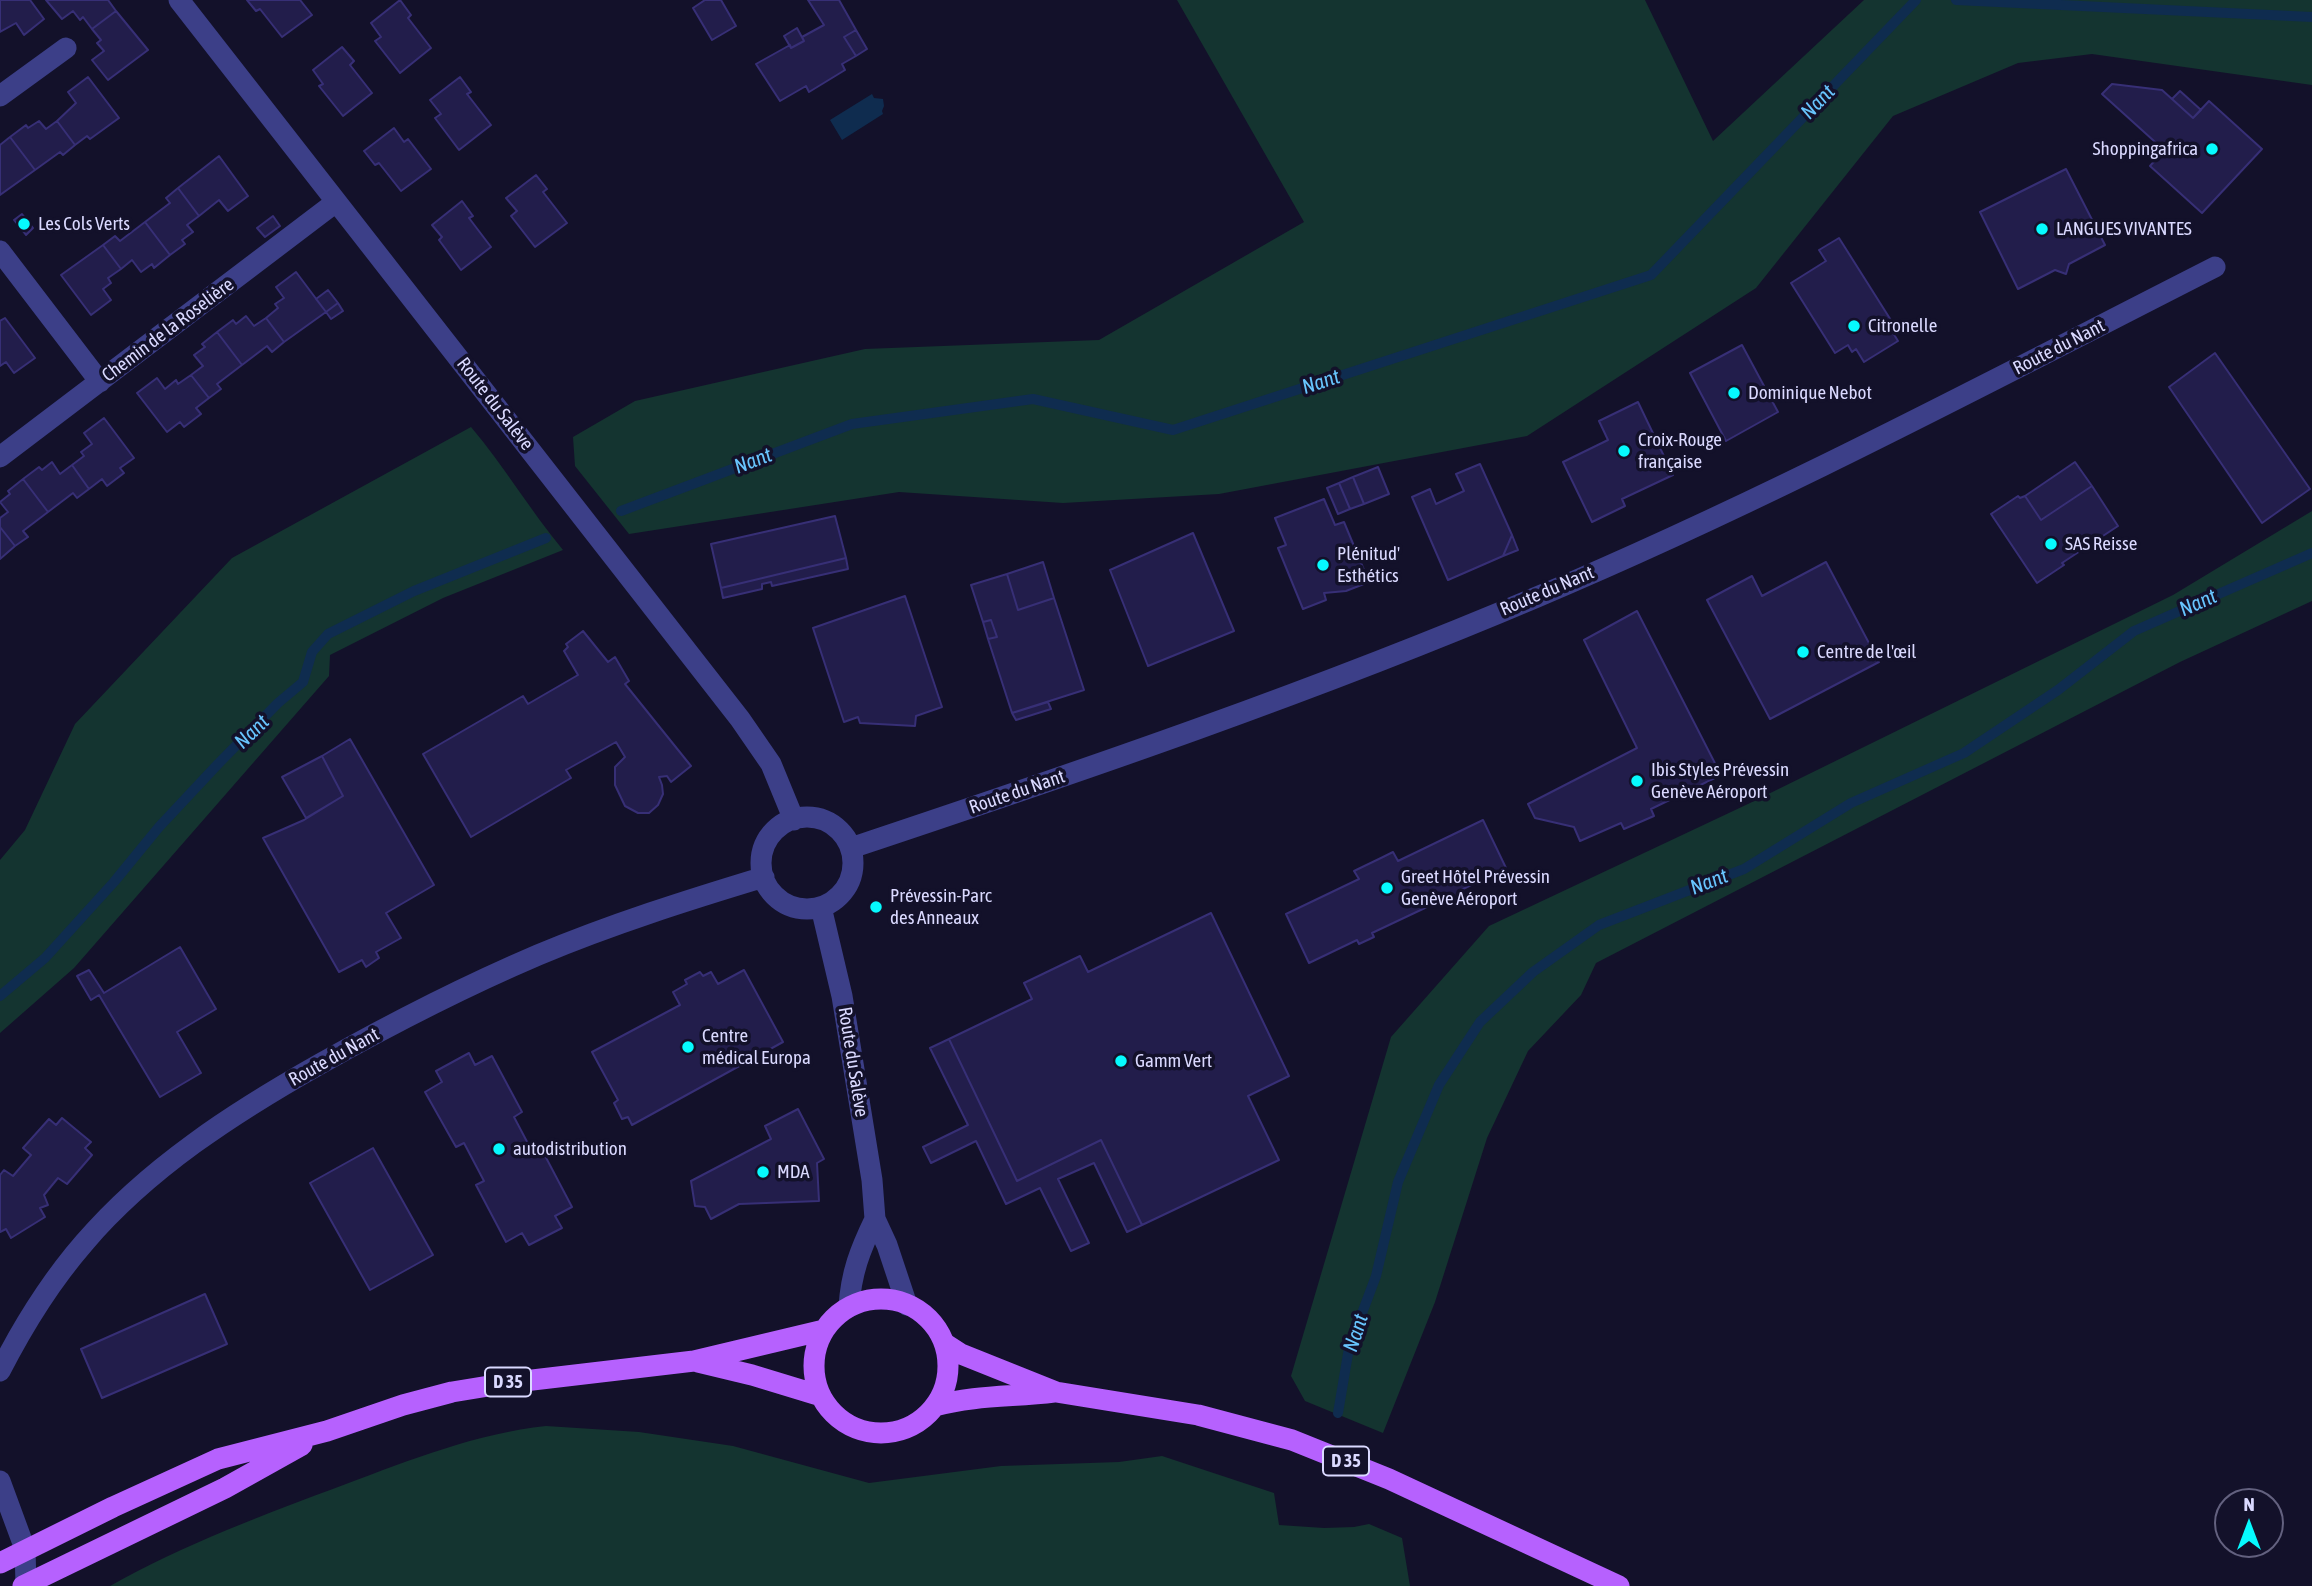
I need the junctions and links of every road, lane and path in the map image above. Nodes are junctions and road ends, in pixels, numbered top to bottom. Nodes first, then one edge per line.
1 (179, 0) edge
2 (66, 48) dead end
3 (0, 96) edge
4 (336, 202) junction
5 (0, 251) edge
6 (2215, 267) dead end
7 (100, 382) junction
8 (0, 457) edge
9 (794, 820) junction
10 (851, 848) junction
11 (764, 877) junction
12 (821, 907) junction
13 (875, 1219) junction
14 (907, 1305) junction
15 (849, 1307) junction
16 (824, 1330) junction
17 (944, 1343) junction
18 (694, 1361) junction
19 (0, 1371) edge
20 (1056, 1392) junction
21 (821, 1396) junction
22 (935, 1406) junction
23 (327, 1431) junction
24 (0, 1481) edge
25 (25, 1549) junction
26 (0, 1563) edge
27 (24, 1585) edge
28 (1619, 1586) edge

1 - 4 street, Route du Salève
2 - 3 street
4 - 7 street, Chemin de la Roselière
4 - 9 street, Route du Salève
5 - 7 street
6 - 10 street, Route du Nant
7 - 8 street, Chemin de la Roselière
9 - 10 street
9 - 11 street
10 - 12 street
11 - 12 street
11 - 19 street, Route du Nant
12 - 13 street, Route du Salève
13 - 14 street, Route du Salève
13 - 15 street, Route du Salève
14 - 15 main road
14 - 17 main road
15 - 16 main road
16 - 18 main road, D 35
16 - 21 main road
17 - 20 main road, D 35
17 - 22 main road
18 - 21 main road, D 35
18 - 23 main road, D 35
20 - 22 main road, D 35
20 - 28 main road, D 35
21 - 22 main road
23 - 25 main road, D 35
23 - 27 main road, D 35
24 - 25 street
25 - 26 main road, D 35
25 - 27 street

